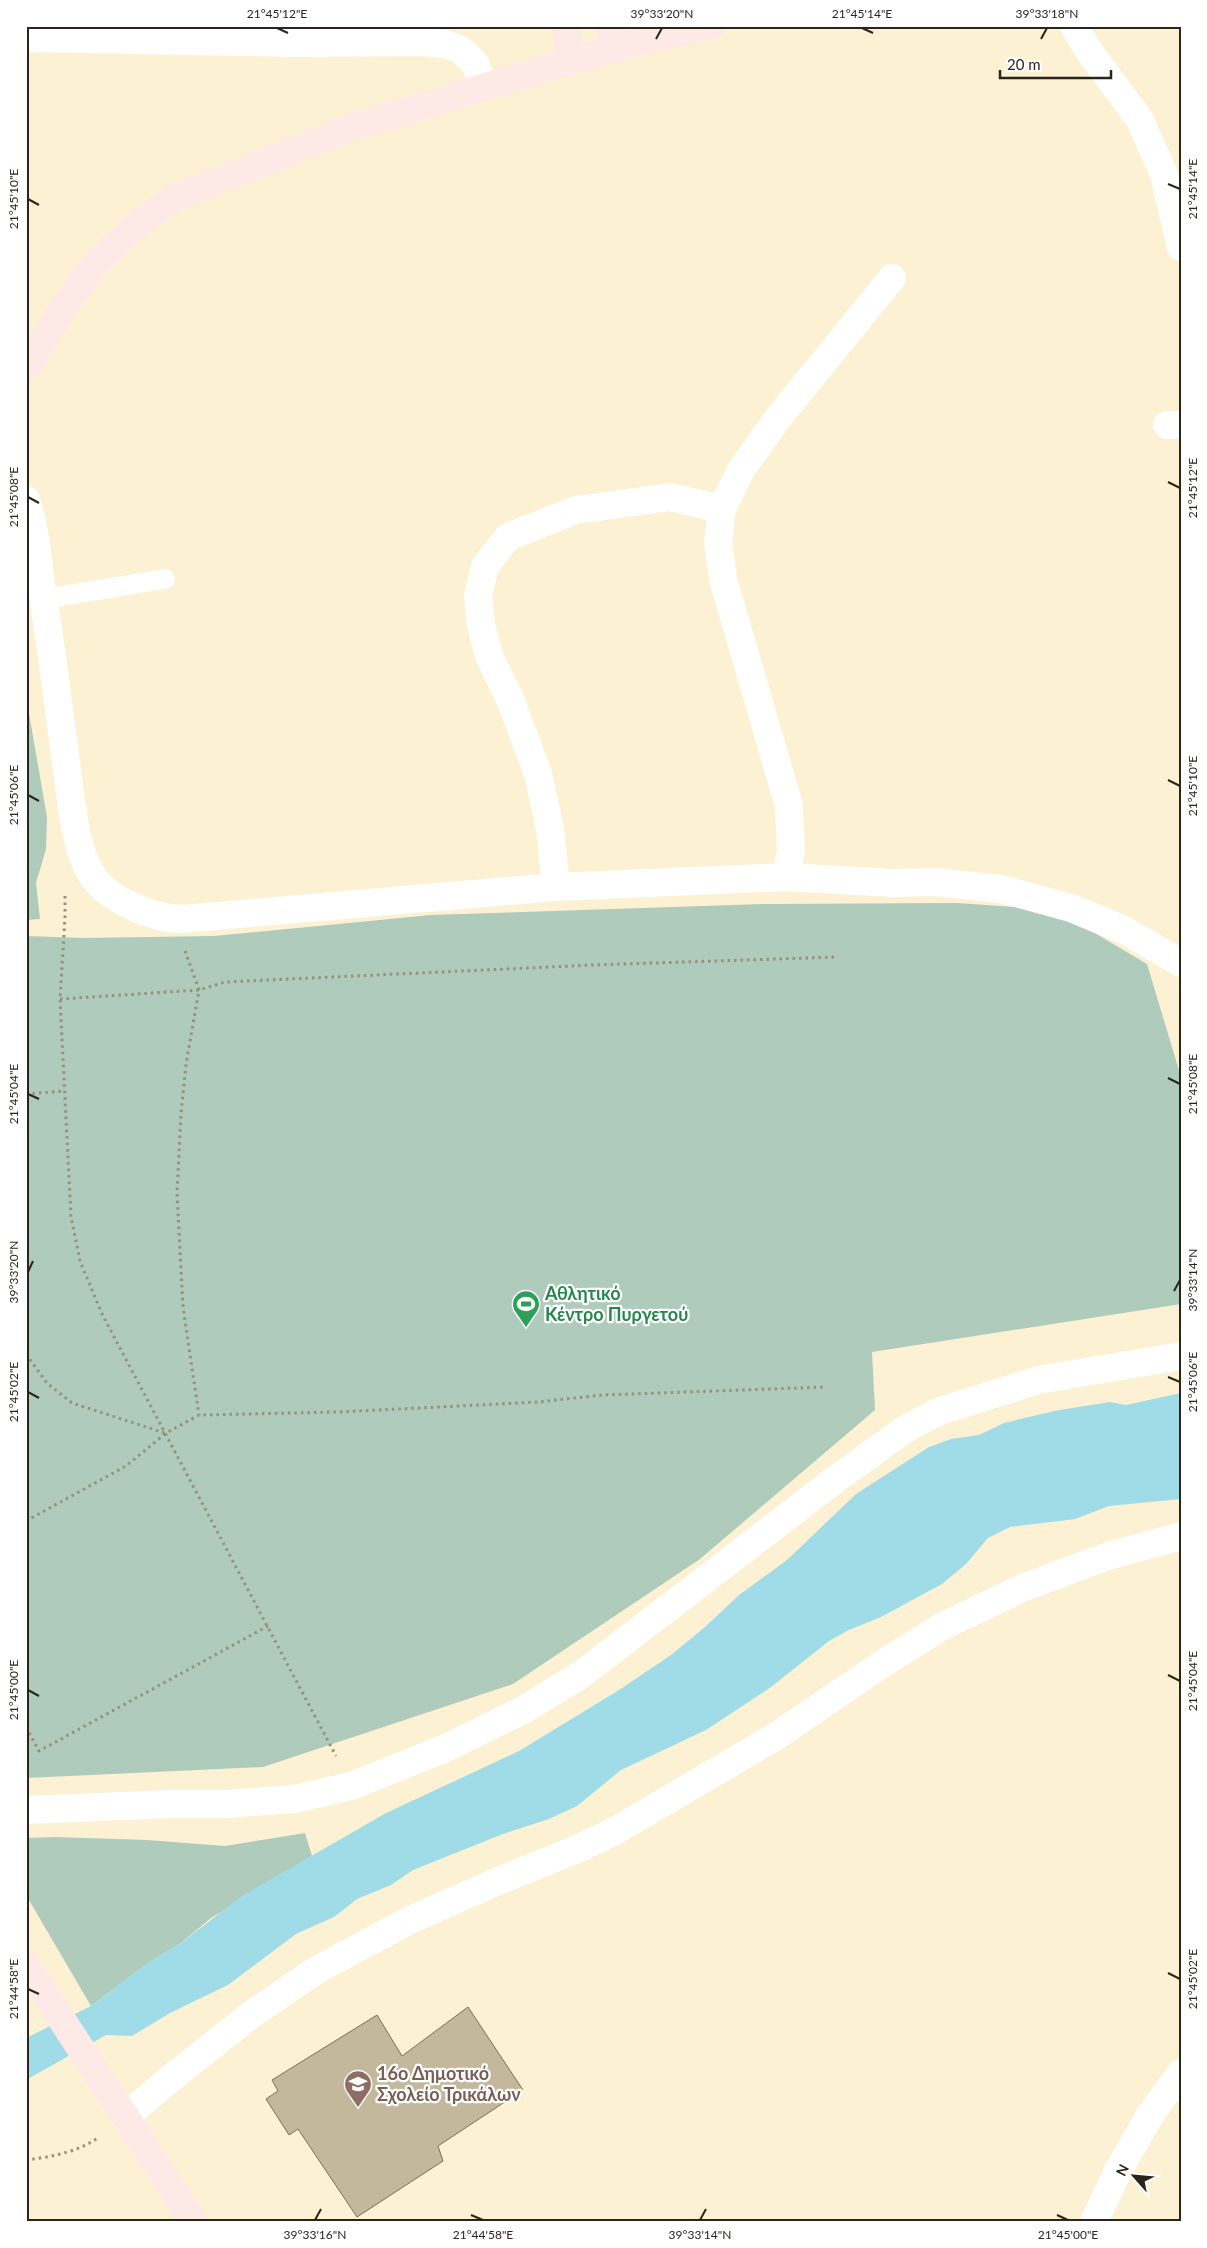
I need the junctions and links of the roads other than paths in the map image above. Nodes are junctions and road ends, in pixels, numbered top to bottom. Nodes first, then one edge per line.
1 (566, 26) edge
2 (711, 26) edge
3 (1074, 26) edge
4 (612, 37) edge
5 (26, 38) edge
6 (568, 62) junction
7 (483, 87) junction
8 (1181, 247) edge
9 (892, 278) dead end
10 (31, 353) edge
11 (26, 500) edge
12 (722, 509) junction
13 (165, 579) dead end
14 (43, 599) junction
15 (786, 877) junction
16 (556, 887) junction
17 (1181, 963) edge
18 (1181, 1356) edge
19 (1181, 1536) edge
20 (26, 1810) edge
21 (31, 1973) edge
22 (1181, 2073) edge
23 (125, 2117) junction
24 (194, 2222) edge
25 (1094, 2222) edge

1 - 6 street
2 - 4 street
3 - 8 street
4 - 6 street
5 - 7 street
6 - 7 street
7 - 10 street
9 - 12 street
11 - 14 street
12 - 15 street
12 - 16 street
13 - 14 lane
14 - 16 street
15 - 16 street
15 - 17 street
18 - 20 street
19 - 23 street
21 - 23 street
22 - 25 street
23 - 24 street

